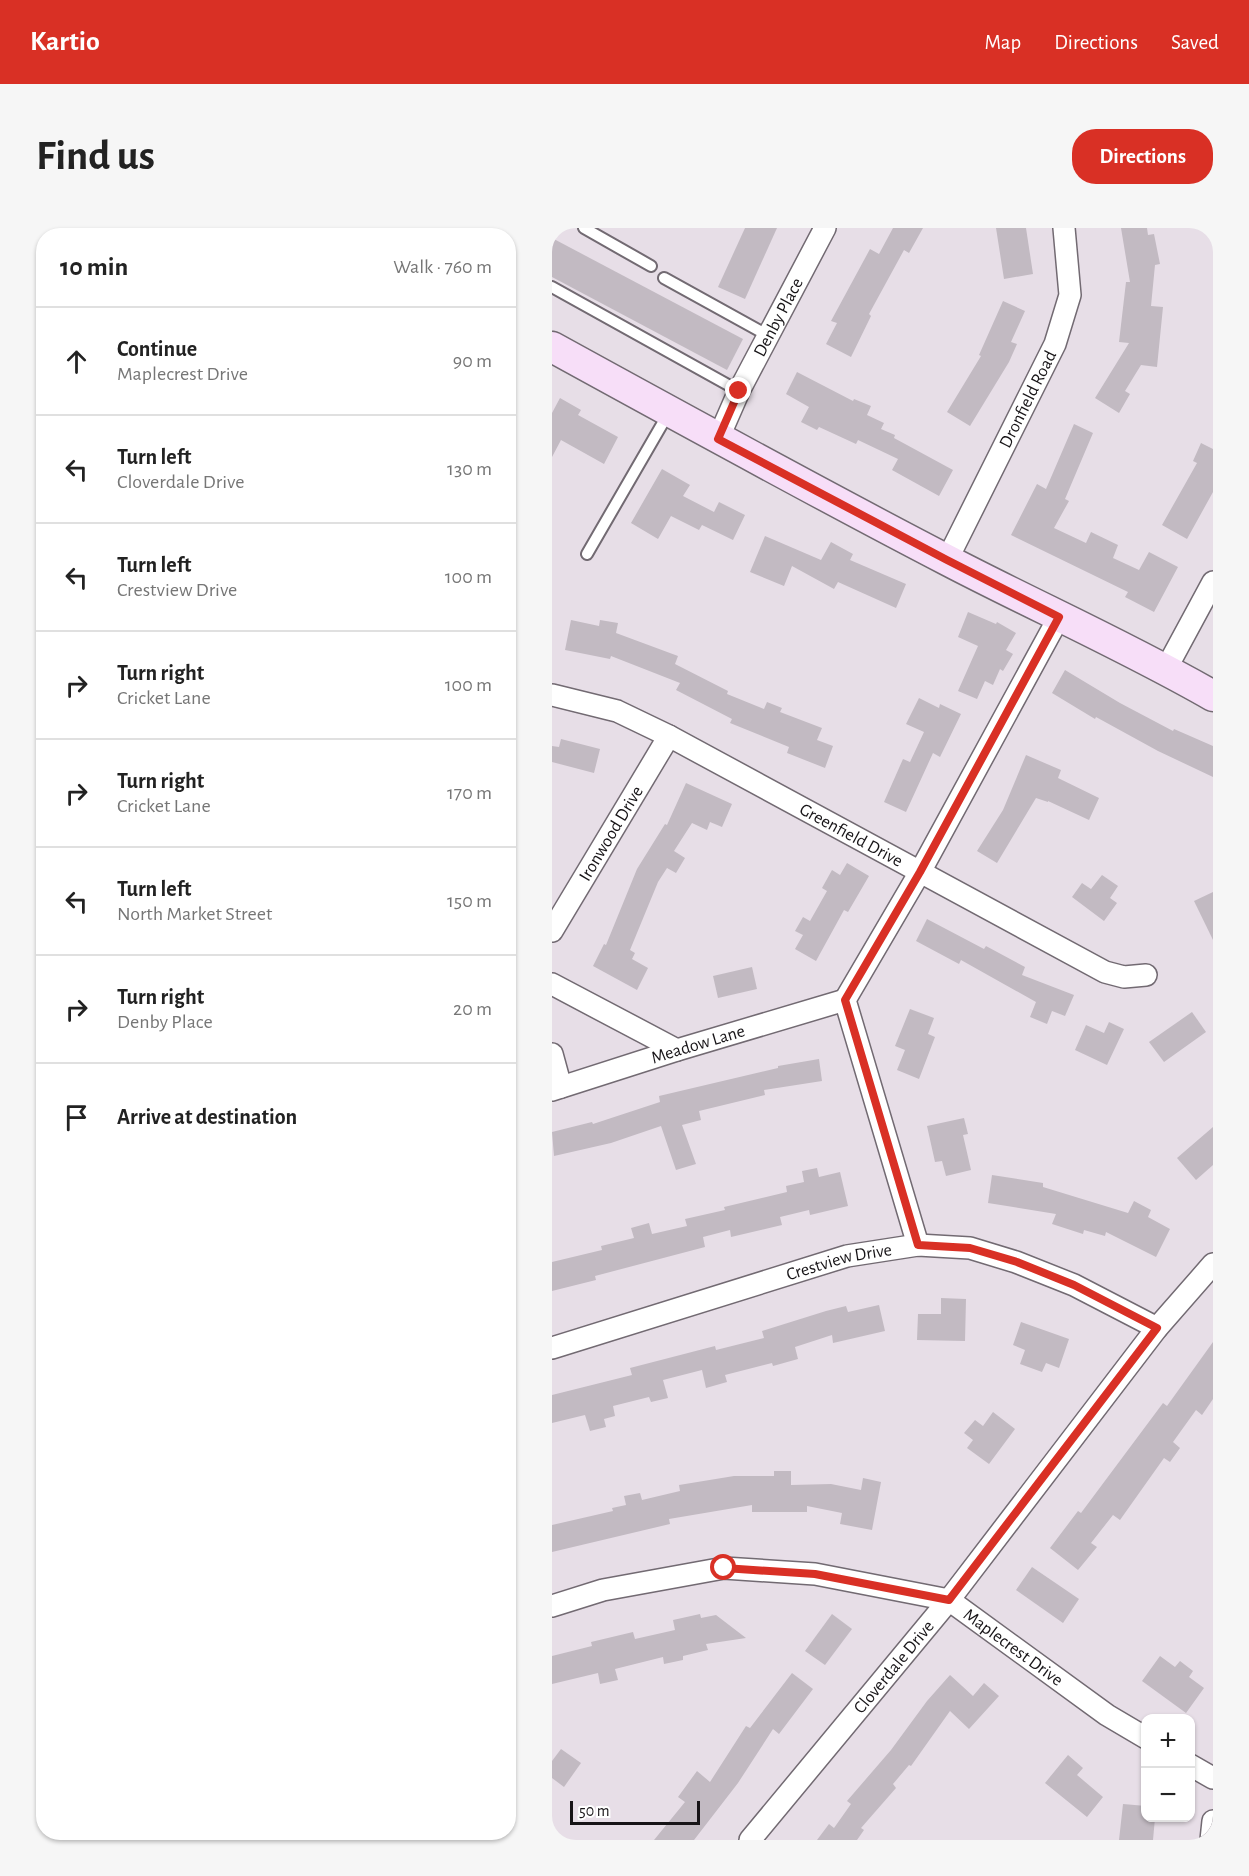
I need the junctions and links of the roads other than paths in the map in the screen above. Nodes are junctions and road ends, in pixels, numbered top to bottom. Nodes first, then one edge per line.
1 (585, 228) edge
2 (825, 228) edge
3 (1064, 228) edge
4 (651, 266) dead end
5 (664, 278) dead end
6 (552, 287) edge
7 (769, 336) junction
8 (552, 346) edge
9 (739, 391) junction
10 (670, 411) junction
11 (718, 439) junction
12 (587, 554) dead end
13 (947, 560) junction
14 (1213, 582) edge
15 (1059, 617) junction
16 (1166, 669) junction
17 (552, 694) edge
18 (1213, 696) edge
19 (669, 736) junction
20 (920, 872) junction
21 (552, 931) edge
22 (1146, 975) dead end
23 (552, 984) edge
24 (845, 1000) junction
25 (677, 1050) junction
26 (552, 1054) edge
27 (557, 1089) edge
28 (918, 1245) junction
29 (1213, 1264) edge
30 (1157, 1328) junction
31 (552, 1348) edge
32 (949, 1600) junction
33 (552, 1606) edge
34 (1141, 1735) edge
35 (1195, 1767) edge
36 (1213, 1778) edge
37 (1213, 1821) edge
38 (750, 1840) edge
39 (1211, 1840) edge

1 - 4 lane
2 - 7 street, Denby Place
3 - 13 street, Dronfield Road
5 - 7 lane
6 - 9 lane
7 - 9 street, Denby Place
8 - 10 street
9 - 11 street, Denby Place
10 - 11 street
10 - 12 lane
11 - 13 street
13 - 15 street
14 - 16 street
15 - 16 street
15 - 20 street
16 - 18 street
17 - 19 street, Greenfield Drive
19 - 20 street, Greenfield Drive
19 - 21 street, Ironwood Drive
20 - 22 street, Greenfield Drive
20 - 24 street
23 - 25 street
24 - 25 street, Meadow Lane
24 - 28 street
25 - 27 street, Meadow Lane
26 - 27 street
28 - 30 street, Crestview Drive
28 - 31 street, Crestview Drive
29 - 30 street, Cloverdale Drive
30 - 32 street, Cloverdale Drive
32 - 33 street, Maplecrest Drive
32 - 34 street, Maplecrest Drive
32 - 38 street, Cloverdale Drive
35 - 36 street
37 - 39 street

